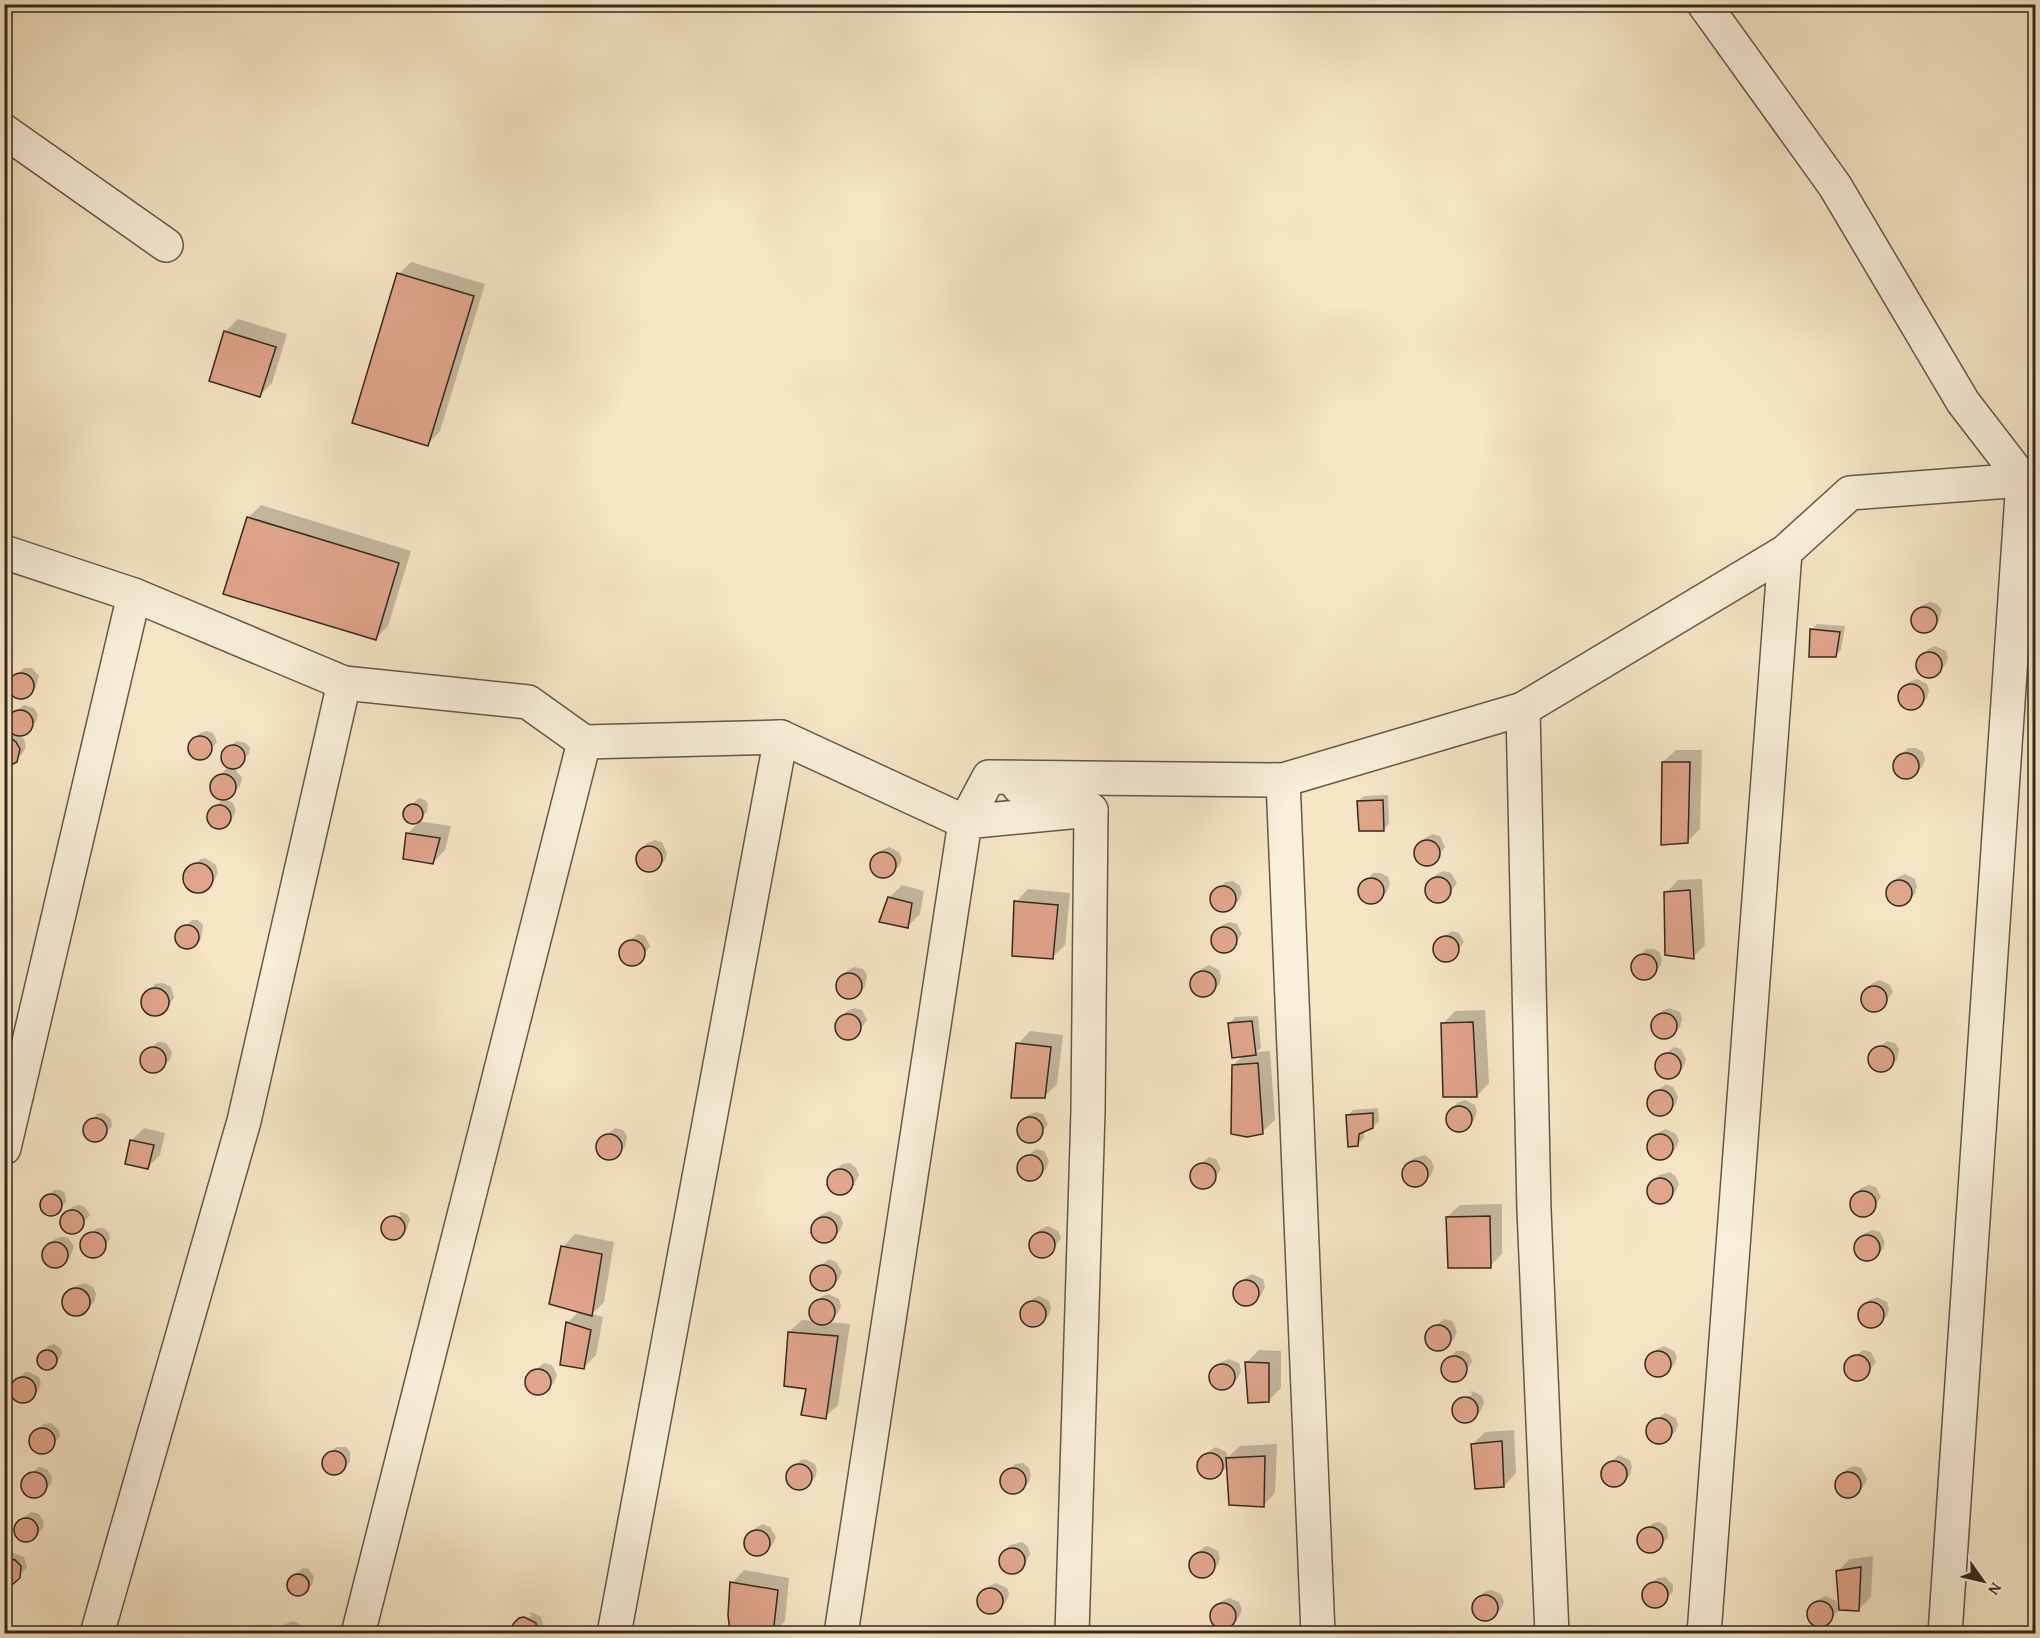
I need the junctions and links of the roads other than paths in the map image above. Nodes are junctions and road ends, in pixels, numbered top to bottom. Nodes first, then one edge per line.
1 (1704, 4) edge
2 (4, 131) edge
3 (166, 245) dead end
4 (2029, 480) edge
5 (4, 552) edge
6 (1785, 552) junction
7 (134, 595) junction
8 (344, 683) junction
9 (1523, 709) junction
10 (781, 737) junction
11 (584, 742) junction
12 (989, 777) junction
13 (1283, 780) junction
14 (1091, 810) junction
15 (965, 822) junction
16 (4, 1148) edge
17 (97, 1634) edge
18 (357, 1634) edge
19 (614, 1634) edge
20 (842, 1634) edge
21 (1072, 1634) edge
22 (1318, 1634) edge
23 (1552, 1634) edge
24 (1704, 1634) edge
25 (1945, 1634) edge

1 - 4 street
2 - 3 street
4 - 6 street
4 - 25 street
5 - 7 street
6 - 9 street
6 - 24 street
7 - 8 street
7 - 16 street
8 - 11 street
8 - 17 street
9 - 13 street
9 - 23 street
10 - 11 street
10 - 15 street
10 - 19 street
11 - 18 street
12 - 13 street
12 - 14 street
12 - 15 street
13 - 22 street
14 - 15 street
14 - 21 street
15 - 20 street

